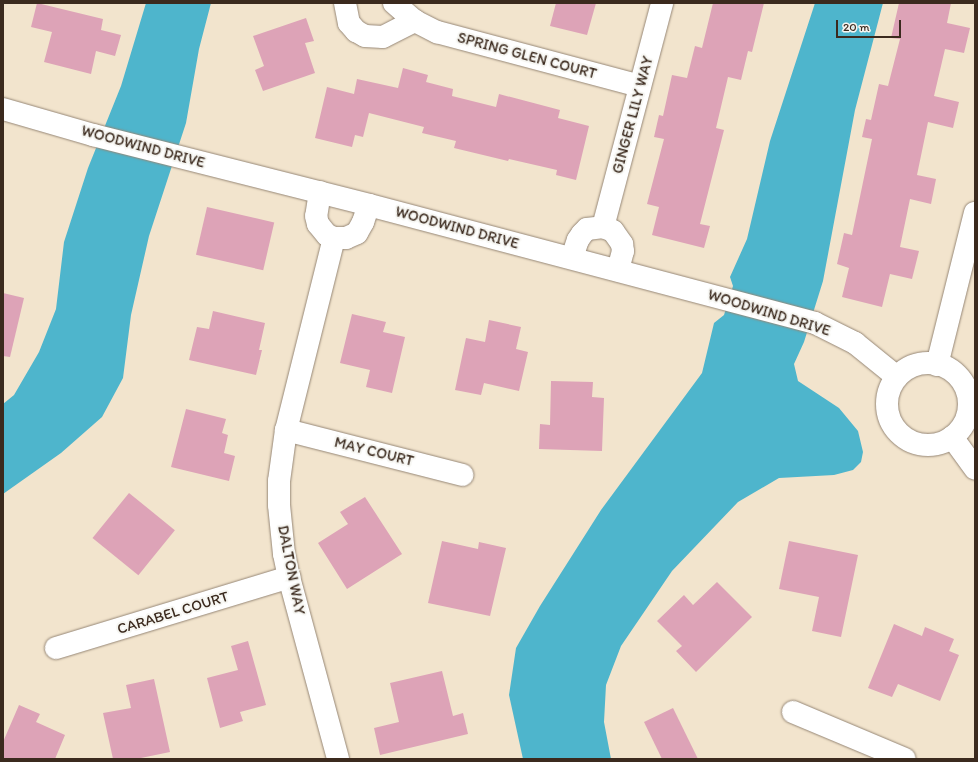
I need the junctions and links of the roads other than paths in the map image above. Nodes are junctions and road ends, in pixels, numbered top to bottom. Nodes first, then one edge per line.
1 (345, 3) edge
2 (394, 3) edge
3 (662, 3) edge
4 (415, 21) junction
5 (640, 86) junction
6 (3, 109) edge
7 (320, 192) junction
8 (369, 205) junction
9 (975, 213) edge
10 (603, 227) junction
11 (334, 238) junction
12 (572, 258) junction
13 (618, 270) junction
14 (937, 364) junction
15 (897, 376) junction
16 (286, 430) junction
17 (952, 437) junction
18 (975, 469) edge
19 (462, 474) dead end
20 (289, 577) junction
21 (56, 648) dead end
22 (793, 712) dead end
23 (338, 759) edge
24 (905, 759) edge

1 - 4 street
2 - 4 street, SPRING GLEN COURT
3 - 5 street, GINGER LILY WAY
4 - 5 street, SPRING GLEN COURT
5 - 10 street, GINGER LILY WAY
6 - 7 street, WOODWIND DRIVE
7 - 8 street, WOODWIND DRIVE
7 - 11 street
8 - 11 street
8 - 12 street, WOODWIND DRIVE
9 - 14 street
10 - 12 street
10 - 13 street
11 - 16 street, DALTON WAY
12 - 13 street, WOODWIND DRIVE
13 - 15 street, WOODWIND DRIVE
14 - 15 street
14 - 17 street
15 - 17 street
16 - 19 street, MAY COURT
16 - 20 street, DALTON WAY
17 - 18 street
20 - 21 street, CARABEL COURT
20 - 23 street, DALTON WAY
22 - 24 street

